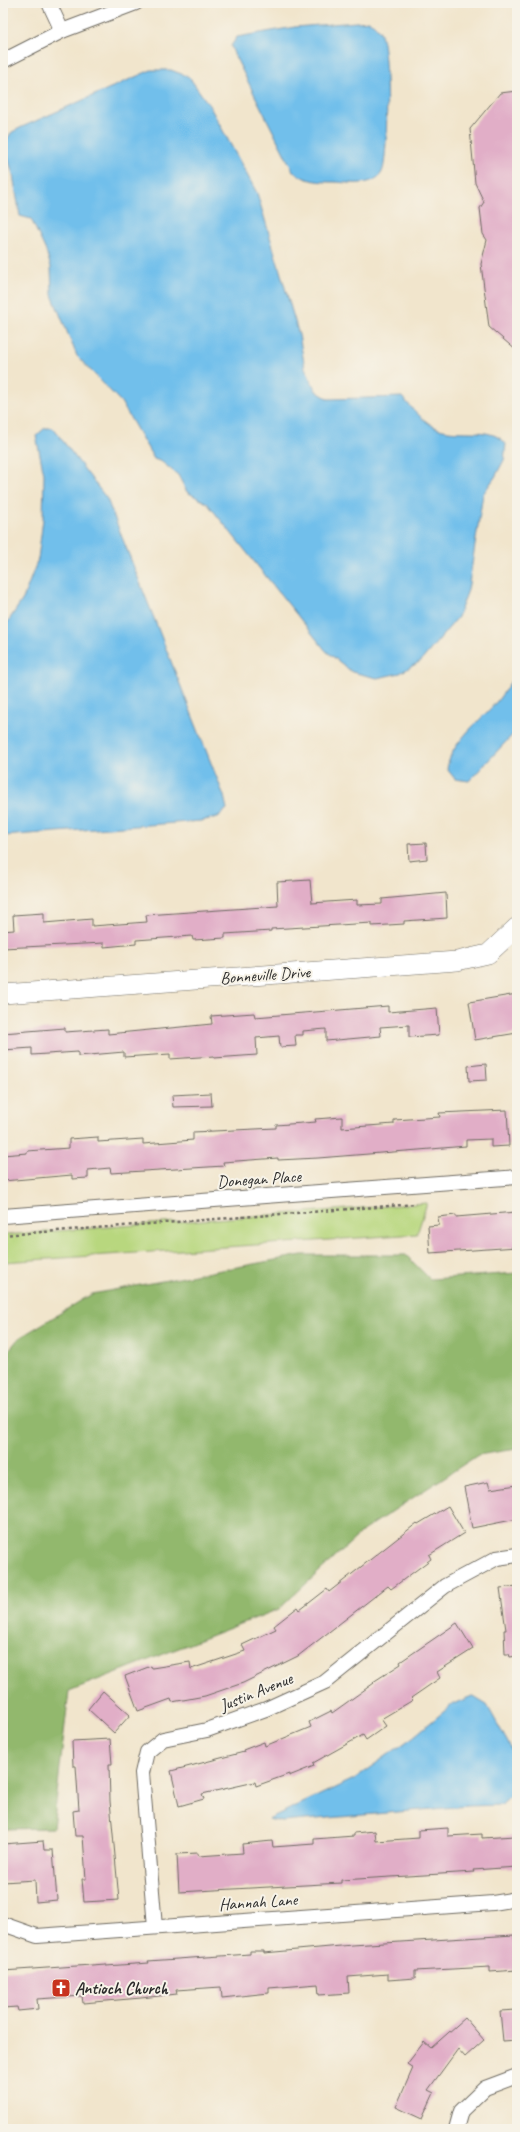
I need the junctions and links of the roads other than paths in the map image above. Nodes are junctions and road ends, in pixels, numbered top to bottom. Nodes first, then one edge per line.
1 (49, 3) edge
2 (136, 3) edge
3 (62, 31) junction
4 (3, 61) edge
5 (517, 927) edge
6 (3, 994) edge
7 (517, 1177) edge
8 (3, 1216) edge
9 (517, 1555) edge
10 (517, 1899) edge
11 (3, 1924) edge
12 (155, 1927) junction
13 (517, 2076) edge
14 (456, 2129) edge

1 - 3 street
2 - 3 street
3 - 4 street
5 - 6 street, Bonneville Drive
7 - 8 street, Donegan Place
9 - 12 street, Justin Avenue
10 - 12 street, Hannah Lane
11 - 12 street, Hannah Lane
13 - 14 street

